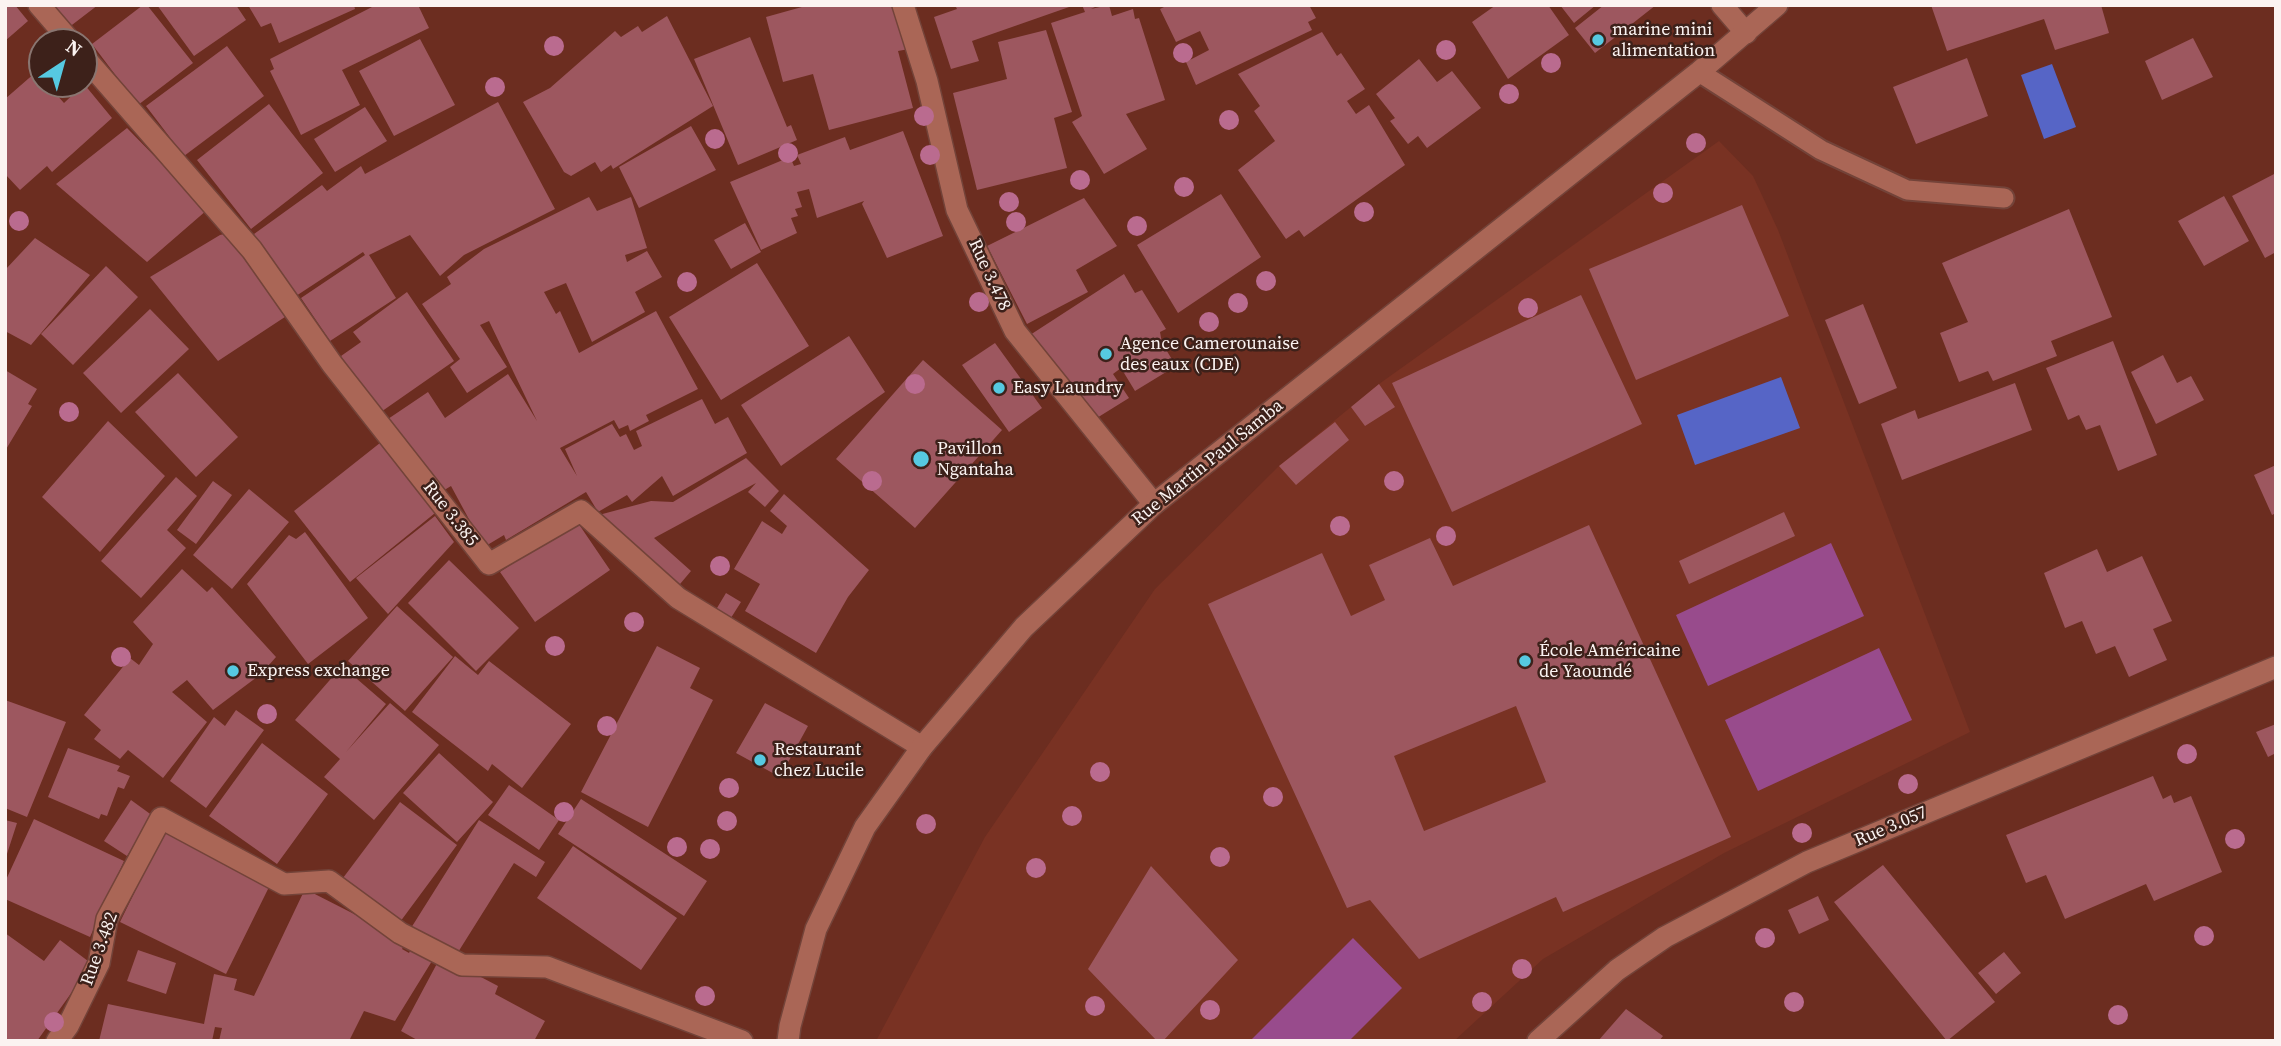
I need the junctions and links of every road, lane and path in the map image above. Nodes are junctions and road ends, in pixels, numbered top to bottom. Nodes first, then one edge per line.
1 (39, 5) edge
2 (904, 5) edge
3 (1722, 5) edge
4 (1777, 5) edge
5 (59, 28) edge
6 (1746, 33) junction
7 (1699, 72) junction
8 (98, 73) edge
9 (2004, 198) dead end
10 (1154, 505) junction
11 (2276, 667) edge
12 (922, 747) junction
13 (57, 1041) edge
14 (742, 1041) edge
15 (788, 1041) edge
16 (1538, 1041) edge

1 - 5 street
2 - 10 street, Rue 3.478
3 - 6 street
4 - 6 street, Rue Martin Paul Samba
6 - 7 street, Rue Martin Paul Samba
7 - 9 lane
7 - 10 street, Rue Martin Paul Samba
8 - 12 street, Rue 3.385
10 - 12 street, Rue Martin Paul Samba
11 - 16 street, Rue 3.057
12 - 15 street, Rue Martin Paul Samba
13 - 14 street, Rue 3.482

